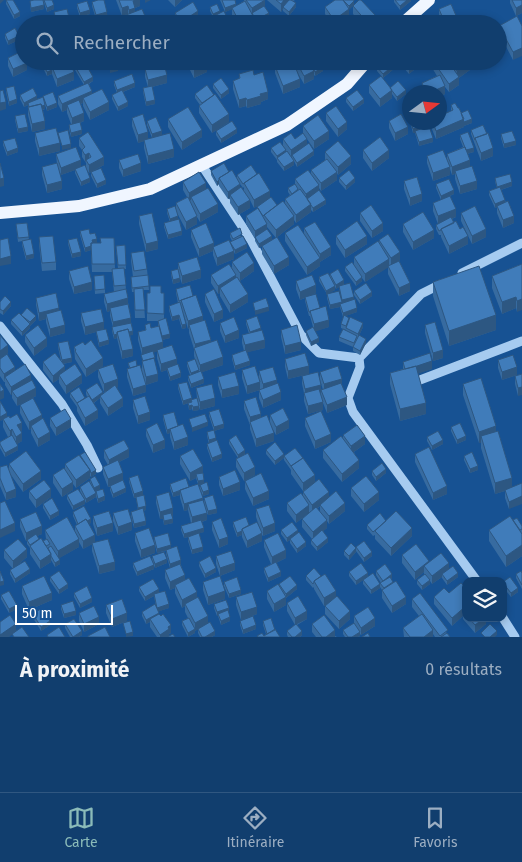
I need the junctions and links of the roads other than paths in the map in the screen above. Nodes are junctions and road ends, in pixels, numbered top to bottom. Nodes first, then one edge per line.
1 (429, 0) edge
2 (412, 15) edge
3 (359, 70) edge
4 (201, 164) junction
5 (0, 213) edge
6 (522, 243) edge
7 (0, 326) edge
8 (522, 341) edge
9 (359, 358) junction
10 (420, 380) edge
11 (98, 468) dead end
12 (474, 577) edge
13 (506, 622) edge
14 (515, 637) edge

1 - 2 main road
3 - 4 main road
4 - 5 main road
4 - 9 street
6 - 9 street
7 - 11 street
8 - 10 street
9 - 12 street
13 - 14 street

